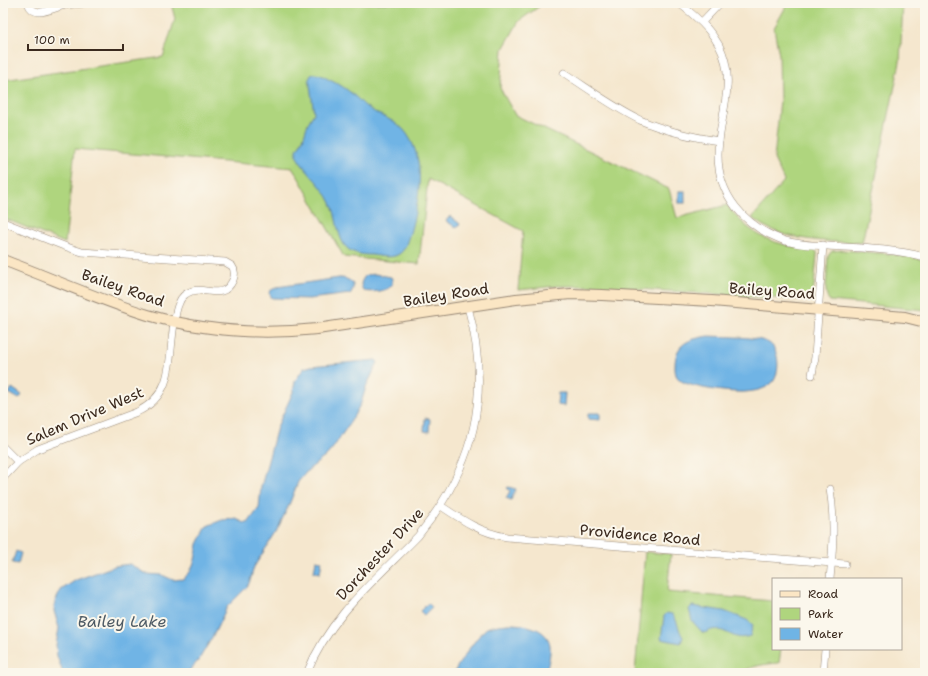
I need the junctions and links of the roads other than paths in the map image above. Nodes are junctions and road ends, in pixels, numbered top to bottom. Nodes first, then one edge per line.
1 (28, 3) edge
2 (84, 3) edge
3 (679, 3) edge
4 (720, 3) edge
5 (702, 22) junction
6 (564, 73) dead end
7 (719, 141) junction
8 (3, 222) edge
9 (824, 245) junction
10 (925, 257) edge
11 (3, 260) edge
12 (234, 271) joint
13 (468, 307) junction
14 (819, 310) junction
15 (925, 315) edge
16 (905, 317) junction
17 (174, 321) junction
18 (925, 322) edge
19 (812, 375) dead end
20 (3, 447) edge
21 (18, 462) junction
22 (3, 478) edge
23 (830, 489) dead end
24 (441, 506) junction
25 (832, 563) junction
26 (844, 564) dead end
27 (830, 578) edge
28 (825, 650) edge
29 (307, 673) edge
30 (824, 673) edge

1 - 2 street
3 - 5 street
4 - 5 street
5 - 7 street
6 - 7 street
7 - 9 street
8 - 12 street, Bailey Road
9 - 10 street
9 - 14 street
11 - 17 main road, Bailey Road
12 - 17 street, Salem Drive West
13 - 14 main road, Bailey Road
13 - 17 main road, Bailey Road
13 - 24 street, Dorchester Drive
14 - 16 main road, Bailey Road
14 - 19 street
15 - 16 main road, Bailey Road
16 - 18 main road, Bailey Road
17 - 21 street, Salem Drive West
20 - 21 street
21 - 22 street, Salem Drive West
23 - 25 street
24 - 25 street, Providence Road
24 - 29 street, Dorchester Drive
25 - 26 street, Providence Road
25 - 27 street
28 - 30 street

